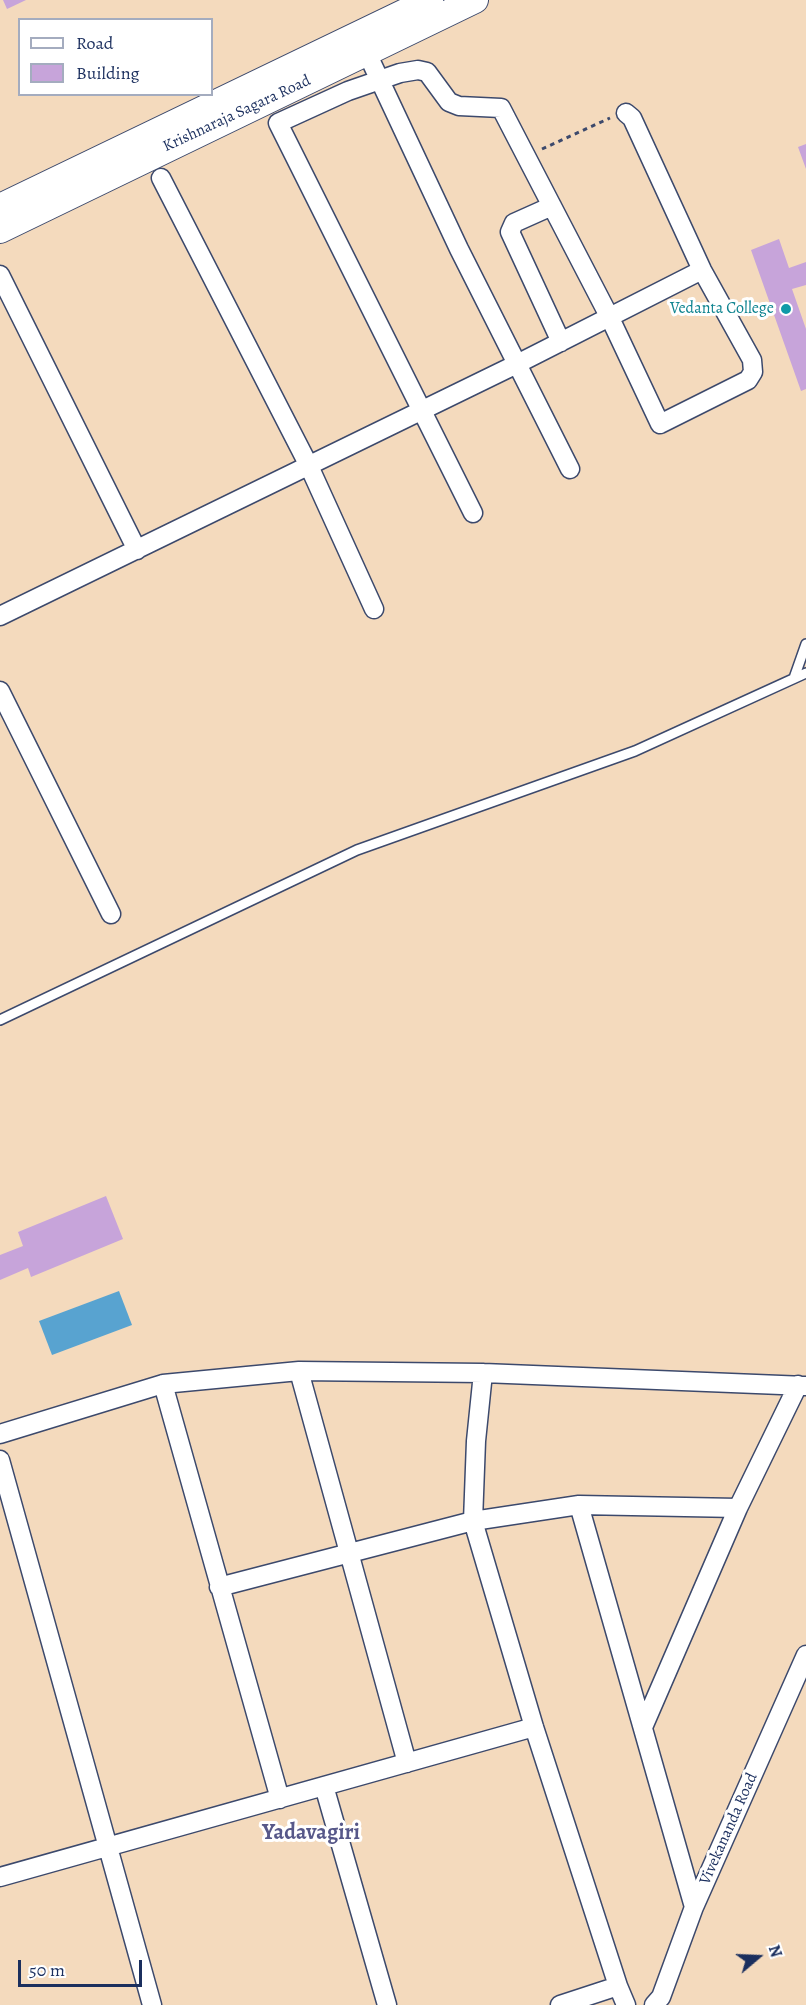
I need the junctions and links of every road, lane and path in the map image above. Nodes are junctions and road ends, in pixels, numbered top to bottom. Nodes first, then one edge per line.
1 (430, 0) edge
2 (475, 0) edge
3 (368, 53) junction
4 (380, 80) junction
5 (627, 113) joint
6 (527, 156) junction
7 (161, 178) dead end
8 (552, 206) junction
9 (0, 207) edge
10 (0, 230) edge
11 (702, 270) junction
12 (0, 274) edge
13 (610, 318) junction
14 (561, 342) junction
15 (519, 363) junction
16 (422, 410) junction
17 (309, 466) junction
18 (570, 469) dead end
19 (473, 513) dead end
20 (137, 550) junction
21 (374, 609) dead end
22 (0, 616) edge
23 (806, 644) edge
24 (806, 673) edge
25 (794, 678) junction
26 (0, 691) edge
27 (111, 914) dead end
28 (0, 1020) edge
29 (299, 1371) junction
30 (483, 1372) junction
31 (164, 1384) junction
32 (802, 1386) edge
33 (0, 1434) edge
34 (0, 1460) edge
35 (579, 1505) junction
36 (738, 1508) junction
37 (473, 1521) junction
38 (349, 1552) junction
39 (219, 1587) junction
40 (806, 1655) edge
41 (644, 1725) junction
42 (534, 1727) junction
43 (407, 1763) junction
44 (324, 1786) junction
45 (280, 1799) junction
46 (108, 1848) junction
47 (0, 1877) edge
48 (694, 1906) junction
49 (618, 1986) junction
50 (152, 2005) edge
51 (387, 2005) edge
52 (560, 2005) edge
53 (626, 2005) edge
54 (654, 2005) edge

1 - 9 main road, Krishnaraja Sagara Road
2 - 3 main road, Krishnaraja Sagara Road
3 - 4 street
3 - 10 main road, Krishnaraja Sagara Road
4 - 6 street
4 - 15 street
4 - 16 street
5 - 6 path
5 - 11 street
6 - 8 street
7 - 17 street
8 - 13 street
8 - 14 street
11 - 13 street
11 - 13 street
12 - 20 street
13 - 14 street
14 - 15 street
15 - 16 street
15 - 18 street
16 - 17 street
16 - 19 street
17 - 20 street
17 - 21 street
20 - 22 street
23 - 25 lane
24 - 25 lane
25 - 28 lane
26 - 27 street
29 - 30 street
29 - 31 street
29 - 38 street
30 - 32 street
30 - 37 street
31 - 33 street
31 - 39 street
32 - 36 street
34 - 46 street
35 - 36 street
35 - 37 street
35 - 41 street
36 - 41 street
37 - 38 street
37 - 42 street
38 - 39 street
38 - 43 street
39 - 45 street
40 - 48 street, Vivekananda Road
41 - 48 street
42 - 43 street
42 - 49 street
43 - 44 street
44 - 45 street
44 - 51 street
45 - 46 street
46 - 47 street
46 - 50 street
48 - 54 street, Vivekananda Road
49 - 52 street
49 - 53 street

